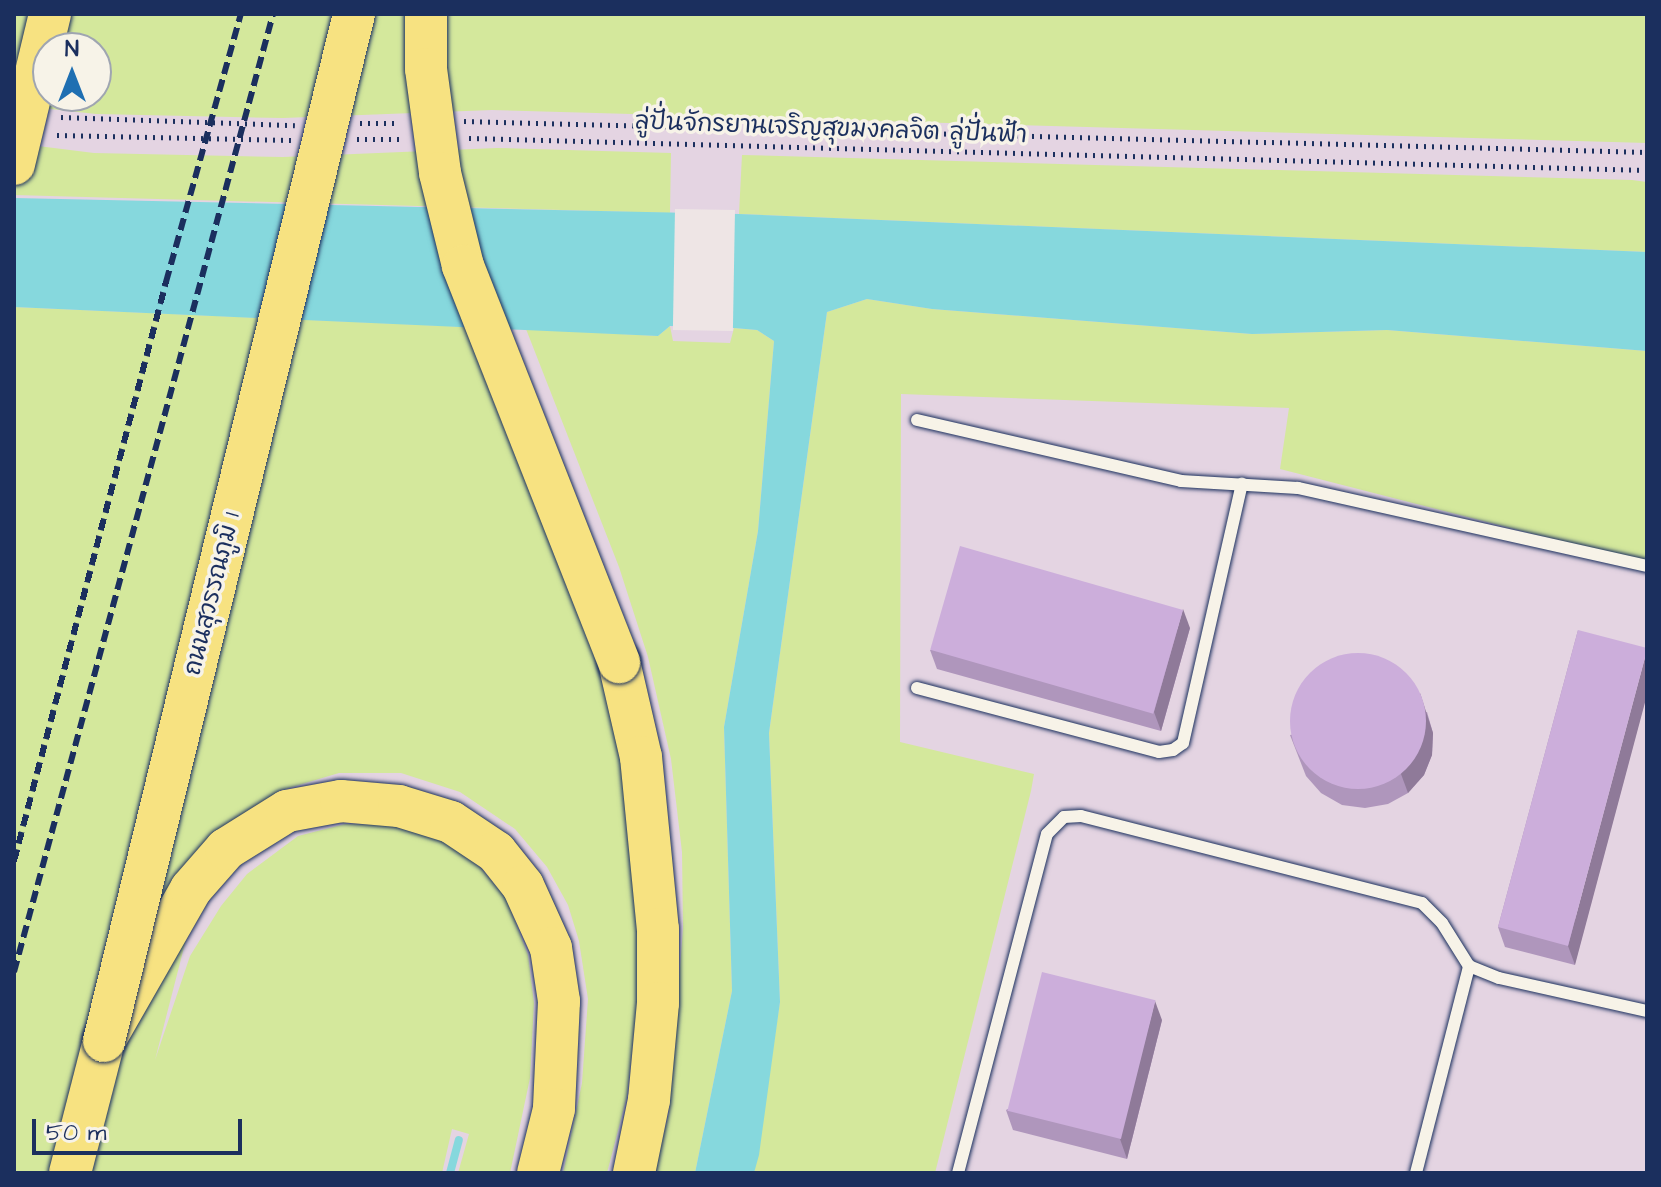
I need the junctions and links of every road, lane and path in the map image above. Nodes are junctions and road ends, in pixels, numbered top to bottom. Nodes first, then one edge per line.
1 (50, 14) edge
2 (354, 14) edge
3 (426, 14) edge
4 (55, 116) dead end
5 (460, 121) dead end
6 (412, 122) dead end
7 (348, 124) dead end
8 (300, 125) dead end
9 (45, 134) dead end
10 (464, 138) dead end
11 (345, 139) dead end
12 (405, 139) dead end
13 (301, 140) dead end
14 (1647, 152) edge
15 (14, 164) edge
16 (1647, 170) edge
17 (917, 420) dead end
18 (1242, 484) junction
19 (1647, 566) edge
20 (917, 688) dead end
21 (1469, 966) junction
22 (1647, 1011) edge
23 (104, 1041) junction
24 (70, 1173) edge
25 (538, 1173) edge
26 (634, 1173) edge
27 (958, 1173) edge
28 (1416, 1173) edge

1 - 15 highway, bridge
2 - 23 highway, ถนนสุวรรณภูมิ 1, bridge
3 - 26 highway, bridge
4 - 8 path
5 - 14 path
6 - 7 path
9 - 13 path
10 - 16 path, ลู่ปั่นจักรยานเจริญสุขมงคลจิต ลู่ปั่นฟ้า
11 - 12 path
17 - 18 lane
18 - 19 lane
18 - 20 lane
21 - 22 lane
21 - 27 lane
21 - 28 lane
23 - 24 highway, ถนนสุวรรณภูมิ 1
23 - 25 highway, bridge

